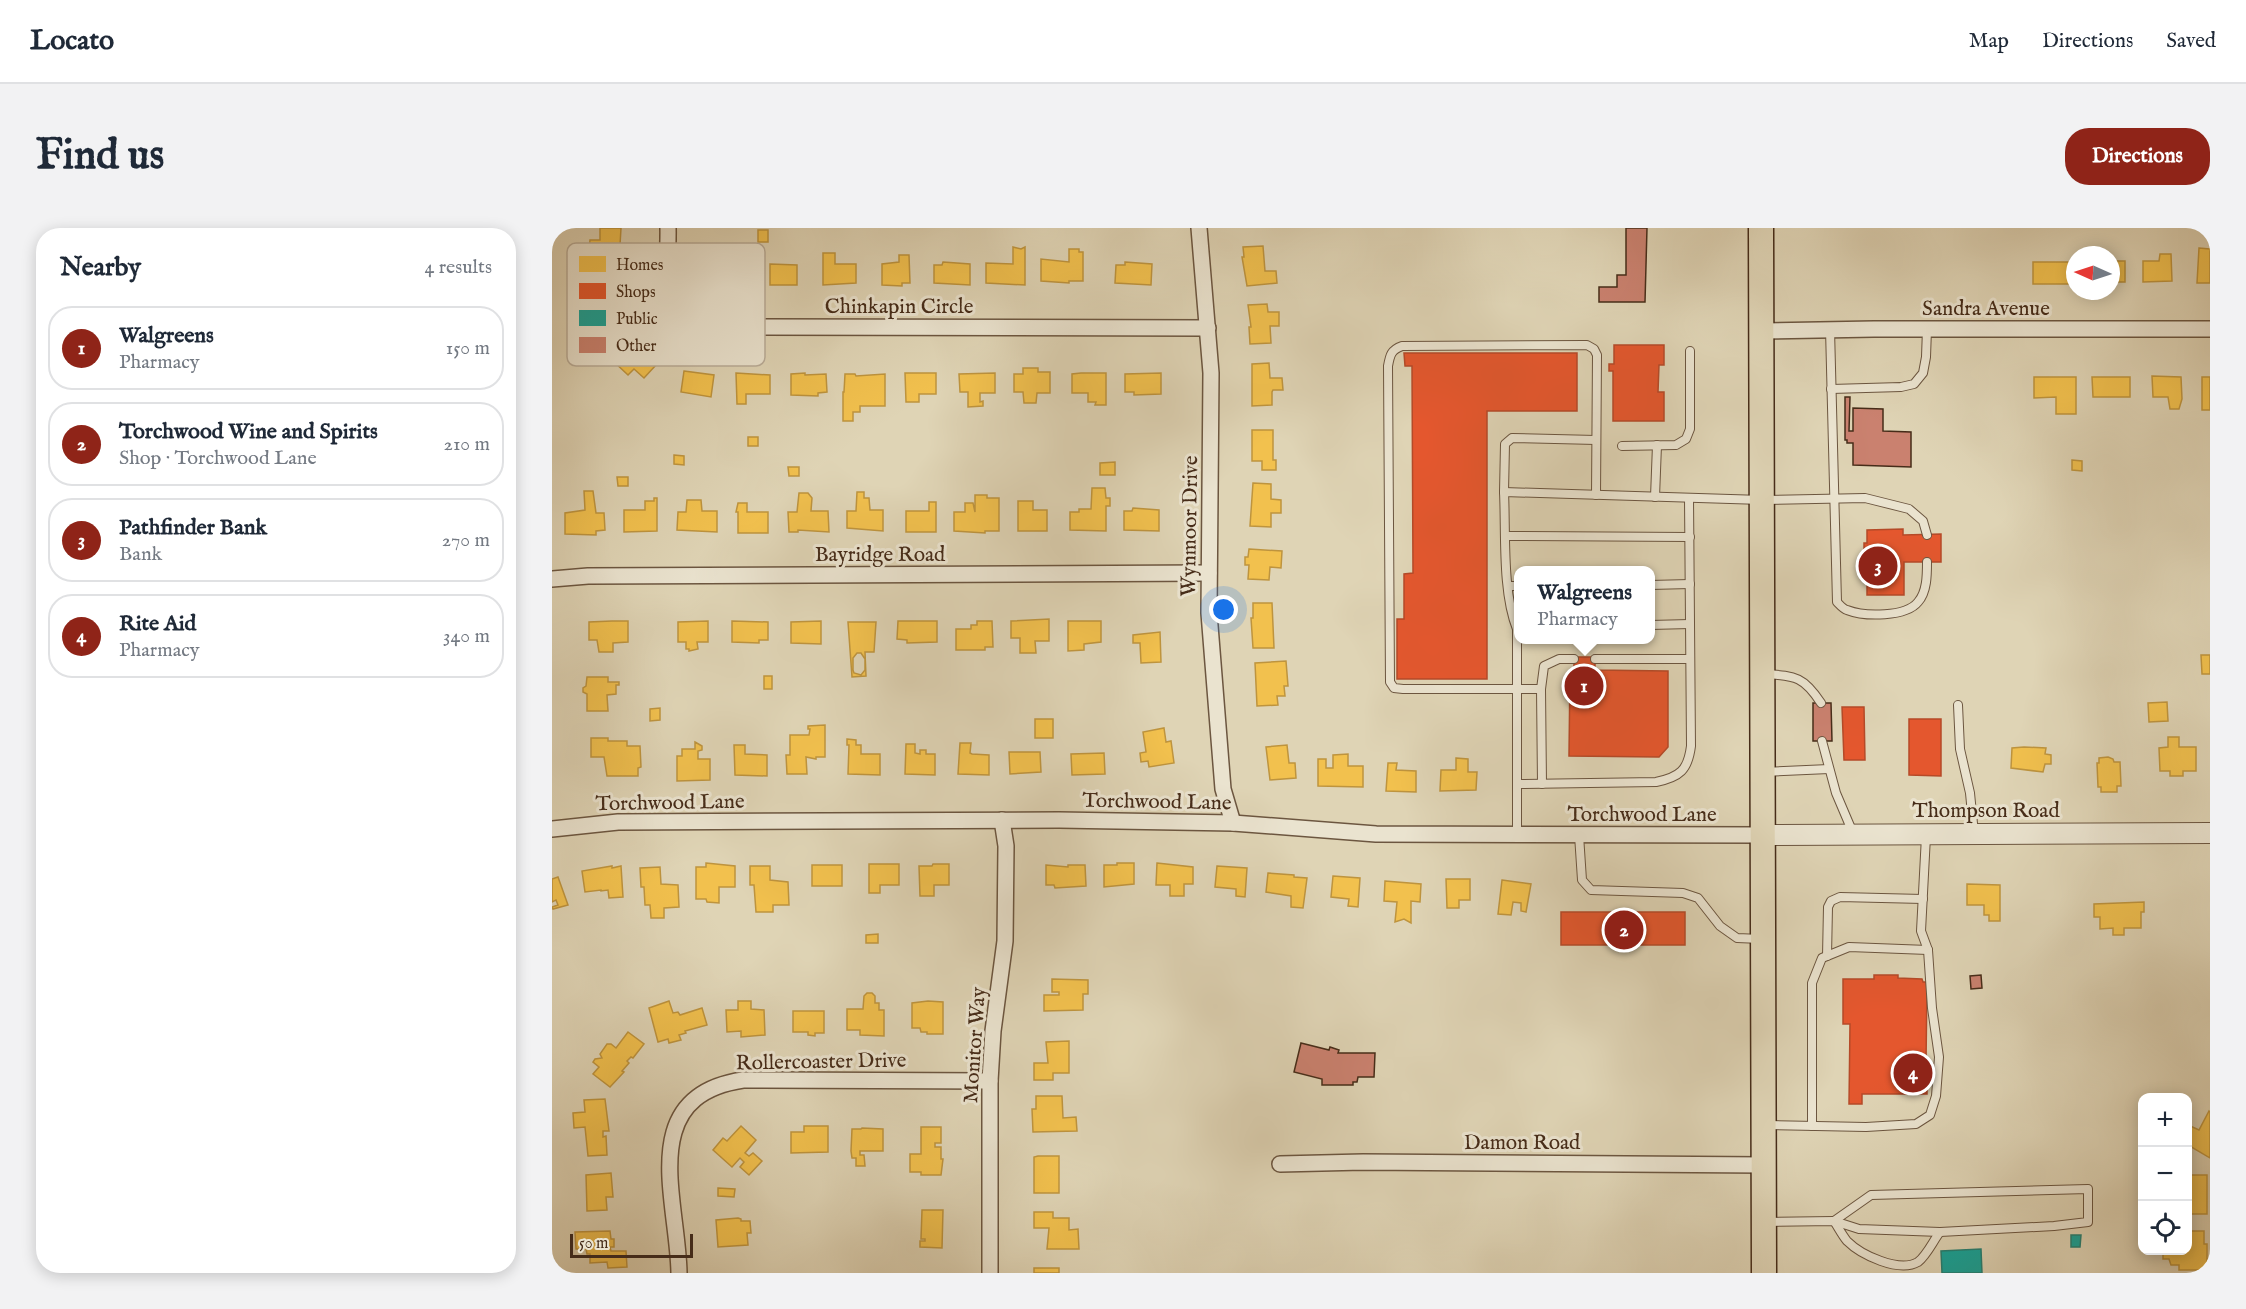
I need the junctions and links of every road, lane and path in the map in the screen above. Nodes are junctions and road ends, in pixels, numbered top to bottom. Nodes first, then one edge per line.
1 (668, 228) edge
2 (1199, 228) edge
3 (1761, 228) edge
4 (668, 243) edge
5 (765, 327) edge
6 (1208, 328) junction
7 (1927, 329) junction
8 (2210, 329) edge
9 (1830, 330) junction
10 (1761, 331) junction
11 (1690, 351) dead end
12 (1831, 389) junction
13 (1596, 440) junction
14 (1657, 445) junction
15 (1622, 446) dead end
16 (1504, 492) junction
17 (1596, 495) junction
18 (1655, 497) junction
19 (1689, 498) junction
20 (1833, 498) junction
21 (1762, 500) junction
22 (1927, 535) dead end
23 (1506, 536) junction
24 (1690, 537) junction
25 (1927, 562) dead end
26 (1209, 573) junction
27 (552, 579) edge
28 (1690, 584) junction
29 (1655, 585) edge
30 (1508, 586) junction
31 (1514, 586) edge
32 (1514, 618) edge
33 (1690, 624) junction
34 (1655, 625) edge
35 (1518, 644) edge
36 (1574, 659) dead end
37 (1595, 659) dead end
38 (1690, 659) junction
39 (1761, 673) junction
40 (1518, 688) junction
41 (1541, 689) junction
42 (1821, 703) dead end
43 (1958, 705) dead end
44 (1822, 741) dead end
45 (1829, 769) junction
46 (1762, 772) junction
47 (1518, 784) junction
48 (1542, 784) junction
49 (1002, 820) junction
50 (1233, 823) junction
51 (553, 825) edge
52 (2210, 832) edge
53 (1517, 835) junction
54 (1579, 835) junction
55 (1762, 835) junction
56 (1926, 835) junction
57 (1974, 835) junction
58 (1854, 836) junction
59 (1923, 899) junction
60 (1762, 939) junction
61 (1928, 950) junction
62 (1827, 956) junction
63 (990, 1081) junction
64 (1763, 1125) junction
65 (1812, 1126) junction
66 (1280, 1164) dead end
67 (1763, 1165) junction
68 (1834, 1221) junction
69 (1764, 1222) junction
70 (1940, 1232) junction
71 (679, 1273) edge
72 (990, 1273) edge
73 (1764, 1273) edge

1 - 4 street, Chinkapin Circle
2 - 6 street, Wynmoor Drive
3 - 10 main road
5 - 6 street, Chinkapin Circle
6 - 26 street, Wynmoor Drive
7 - 8 street, Sandra Avenue
7 - 9 street, Sandra Avenue
7 - 12 lane
9 - 10 street, Sandra Avenue
9 - 12 lane
10 - 21 main road
11 - 14 lane
12 - 20 lane
13 - 16 lane
13 - 17 lane
13 - 40 lane
14 - 15 lane
14 - 18 lane
16 - 17 lane
16 - 23 lane
17 - 18 lane
18 - 19 lane
19 - 21 lane
19 - 24 lane
20 - 21 lane
20 - 22 lane
20 - 25 lane
21 - 39 main road
23 - 24 lane
23 - 30 lane
24 - 28 lane
26 - 27 street, Bayridge Road
26 - 50 street, Wynmoor Drive
28 - 29 lane
28 - 33 lane
30 - 31 lane
30 - 32 lane
33 - 34 lane
33 - 38 lane
35 - 40 lane
36 - 41 lane
37 - 38 lane
38 - 48 lane
39 - 42 lane
39 - 46 main road
40 - 41 lane
40 - 47 lane
41 - 48 lane
43 - 57 lane
44 - 45 lane
45 - 46 lane
45 - 58 lane
46 - 55 main road
47 - 48 lane
47 - 53 lane
49 - 50 street, Torchwood Lane
49 - 51 street, Torchwood Lane
49 - 63 street, Monitor Way
50 - 53 street, Torchwood Lane
52 - 57 street, Thompson Road
53 - 54 street, Torchwood Lane
54 - 55 street, Torchwood Lane
54 - 60 lane
55 - 58 street, Thompson Road
55 - 60 main road
56 - 57 street, Thompson Road
56 - 58 street, Thompson Road
56 - 59 lane
59 - 61 lane
59 - 62 lane
60 - 64 main road
61 - 62 lane
61 - 65 lane
62 - 65 lane
63 - 71 street, Rollercoaster Drive
63 - 72 street, Monitor Way
64 - 65 lane
64 - 67 main road
66 - 67 street, Damon Road
67 - 69 main road
68 - 69 lane
68 - 70 lane
68 - 70 lane
68 - 70 lane
69 - 73 main road

